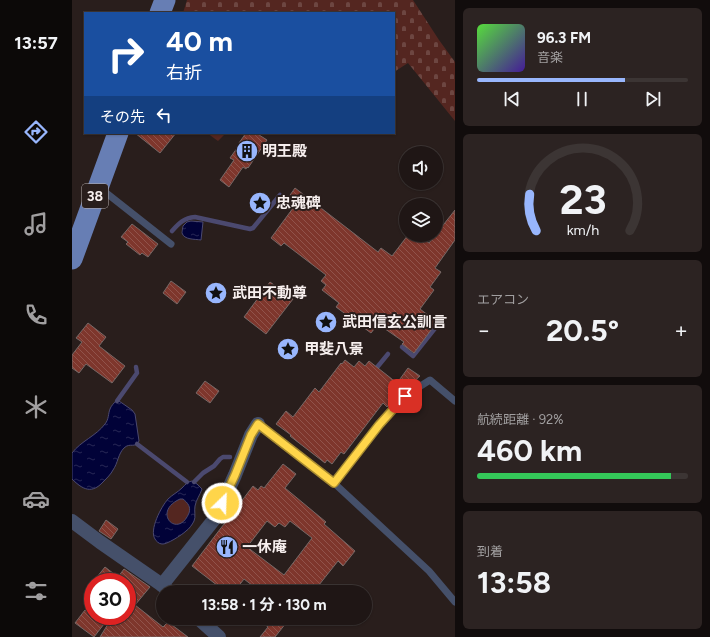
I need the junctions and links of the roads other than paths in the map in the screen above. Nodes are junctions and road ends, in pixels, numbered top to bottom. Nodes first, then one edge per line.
1 (165, 0) edge
2 (160, 12) edge
3 (118, 134) edge
4 (98, 187) junction
5 (170, 244) dead end
6 (72, 258) edge
7 (455, 401) edge
8 (258, 424) joint
9 (334, 483) junction
10 (72, 521) edge
11 (162, 585) edge
12 (168, 585) edge
13 (455, 602) edge
14 (206, 625) edge
15 (219, 637) edge

1 - 2 main road
3 - 4 main road, 38
4 - 5 lane
4 - 6 main road, 38
7 - 9 lane
8 - 9 lane
8 - 12 street
9 - 13 lane
10 - 11 street
14 - 15 street

